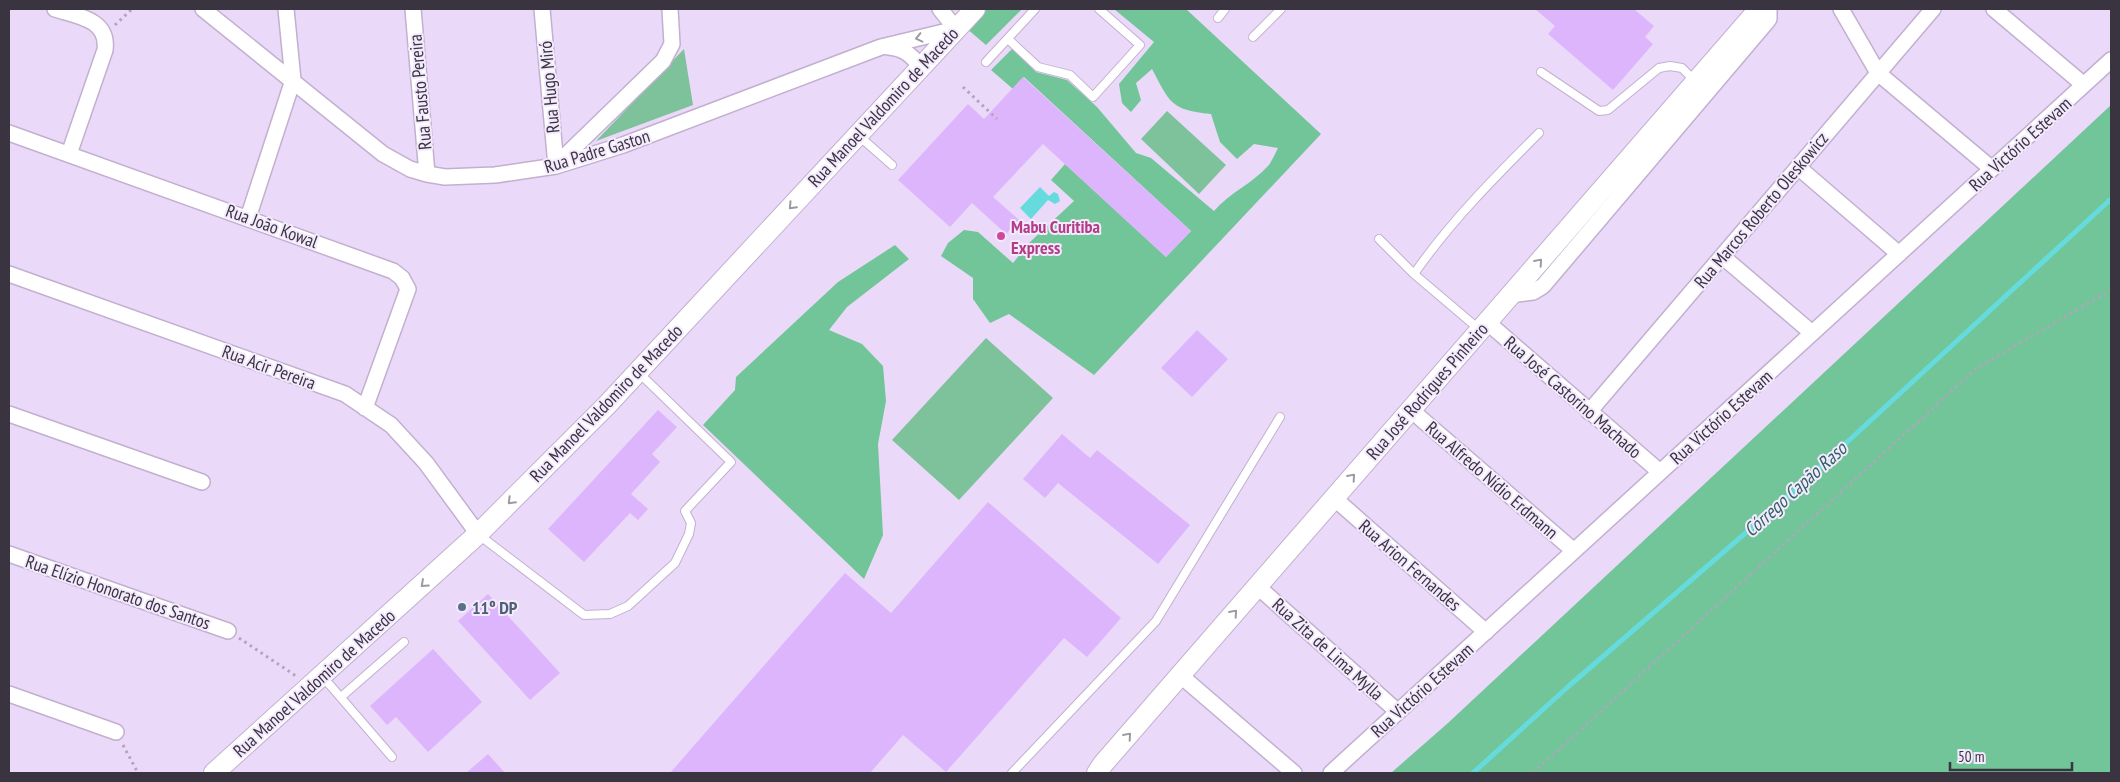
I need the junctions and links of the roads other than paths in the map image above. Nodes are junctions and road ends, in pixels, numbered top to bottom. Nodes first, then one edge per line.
1 (55, 9) edge
2 (203, 9) edge
3 (286, 9) edge
4 (413, 9) edge
5 (542, 9) edge
6 (670, 9) edge
7 (940, 9) edge
8 (975, 9) edge
9 (1036, 9) edge
10 (1099, 9) edge
11 (1225, 9) edge
12 (1281, 9) edge
13 (1759, 9) edge
14 (1769, 9) edge
15 (1841, 9) edge
16 (1933, 9) edge
17 (1994, 9) edge
18 (1218, 18) dead end
19 (956, 29) junction
20 (1253, 37) dead end
21 (1008, 39) junction
22 (882, 47) junction
23 (2111, 60) edge
24 (986, 62) dead end
25 (921, 66) junction
26 (1541, 72) dead end
27 (1878, 73) junction
28 (293, 80) junction
29 (1696, 82) junction
30 (2084, 85) junction
31 (9, 133) edge
32 (1539, 133) dead end
33 (858, 135) junction
34 (69, 154) junction
35 (892, 164) dead end
36 (556, 166) junction
37 (1798, 167) junction
38 (1992, 169) junction
39 (427, 174) junction
40 (248, 218) junction
41 (1379, 239) dead end
42 (1899, 254) junction
43 (1722, 256) junction
44 (9, 274) edge
45 (1414, 274) junction
46 (1510, 295) junction
47 (1484, 326) junction
48 (1812, 333) junction
49 (638, 372) junction
50 (365, 408) junction
51 (1411, 410) junction
52 (1589, 412) junction
53 (9, 414) edge
54 (1280, 417) dead end
55 (1660, 472) junction
56 (202, 482) dead end
57 (1334, 498) junction
58 (478, 534) junction
59 (1574, 551) junction
60 (9, 554) edge
61 (1257, 586) junction
62 (228, 631) road end
63 (1486, 632) junction
64 (404, 642) dead end
65 (1180, 675) junction
66 (315, 682) junction
67 (9, 694) edge
68 (341, 697) junction
69 (1398, 712) junction
70 (116, 732) road end
71 (392, 757) dead end
72 (1102, 771) edge
73 (214, 773) edge
74 (1012, 773) edge
75 (1294, 773) edge
76 (1330, 773) edge

1 - 34 street
2 - 28 street, Rua Padre Gaston
3 - 28 street
4 - 39 street, Rua Fausto Pereira
5 - 36 street, Rua Hugo Miró
6 - 36 street
7 - 19 street
8 - 19 main road, Rua Manoel Valdomiro de Macedo
9 - 21 lane
10 - 21 lane
11 - 18 lane
12 - 20 lane
13 - 29 main road, Rua José Rodrigues Pinheiro
14 - 46 street
15 - 27 street
16 - 27 street, Rua Marcos Roberto Oleskowicz
17 - 30 street
19 -> 22 street, Rua Padre Gaston
19 - 25 main road, Rua Manoel Valdomiro de Macedo
21 - 24 lane
22 - 25 street
22 - 36 street, Rua Padre Gaston
23 - 30 street, Rua Victório Estevam
25 - 33 main road, Rua Manoel Valdomiro de Macedo
26 - 29 lane
27 - 37 street, Rua Marcos Roberto Oleskowicz
27 - 38 street
28 - 39 street, Rua Padre Gaston
28 - 40 street
46 -> 29 main road, Rua José Rodrigues Pinheiro
30 - 38 street, Rua Victório Estevam
31 - 34 street, Rua João Kowal
32 - 45 lane
33 - 35 lane
33 -> 49 main road, Rua Manoel Valdomiro de Macedo
34 - 40 street, Rua João Kowal
36 - 39 street, Rua Padre Gaston
37 - 42 street
37 - 43 street, Rua Marcos Roberto Oleskowicz
38 - 42 street, Rua Victório Estevam
40 - 50 street, Rua João Kowal
41 - 45 lane
42 - 48 street, Rua Victório Estevam
43 - 48 street
43 - 52 street, Rua Marcos Roberto Oleskowicz
44 - 50 street, Rua Acir Pereira
45 - 47 lane
46 - 47 main road, Rua José Rodrigues Pinheiro
47 - 51 main road, Rua José Rodrigues Pinheiro
47 - 52 street, Rua José Castorino Machado
48 - 55 street, Rua Victório Estevam
49 -> 58 main road, Rua Manoel Valdomiro de Macedo
49 - 58 lane
50 - 58 street, Rua Acir Pereira
57 -> 51 main road, Rua José Rodrigues Pinheiro
51 - 59 street, Rua Alfredo Nídio Erdmann
52 - 55 street, Rua José Castorino Machado
53 - 56 street
54 - 74 lane
55 - 59 street, Rua Victório Estevam
57 - 61 main road, Rua José Rodrigues Pinheiro
57 - 63 street, Rua Arion Fernandes
58 -> 66 main road, Rua Manoel Valdomiro de Macedo
59 - 63 street, Rua Victório Estevam
60 - 62 street, Rua Elízio Honorato dos Santos
65 -> 61 main road, Rua José Rodrigues Pinheiro
61 - 69 street, Rua Zita de Lima Mylla
63 - 69 street, Rua Victório Estevam
64 - 68 lane
72 -> 65 main road, Rua José Rodrigues Pinheiro
65 - 75 street
66 - 68 lane
66 - 73 main road, Rua Manoel Valdomiro de Macedo
67 - 70 street
68 - 71 lane
69 - 76 street, Rua Victório Estevam

